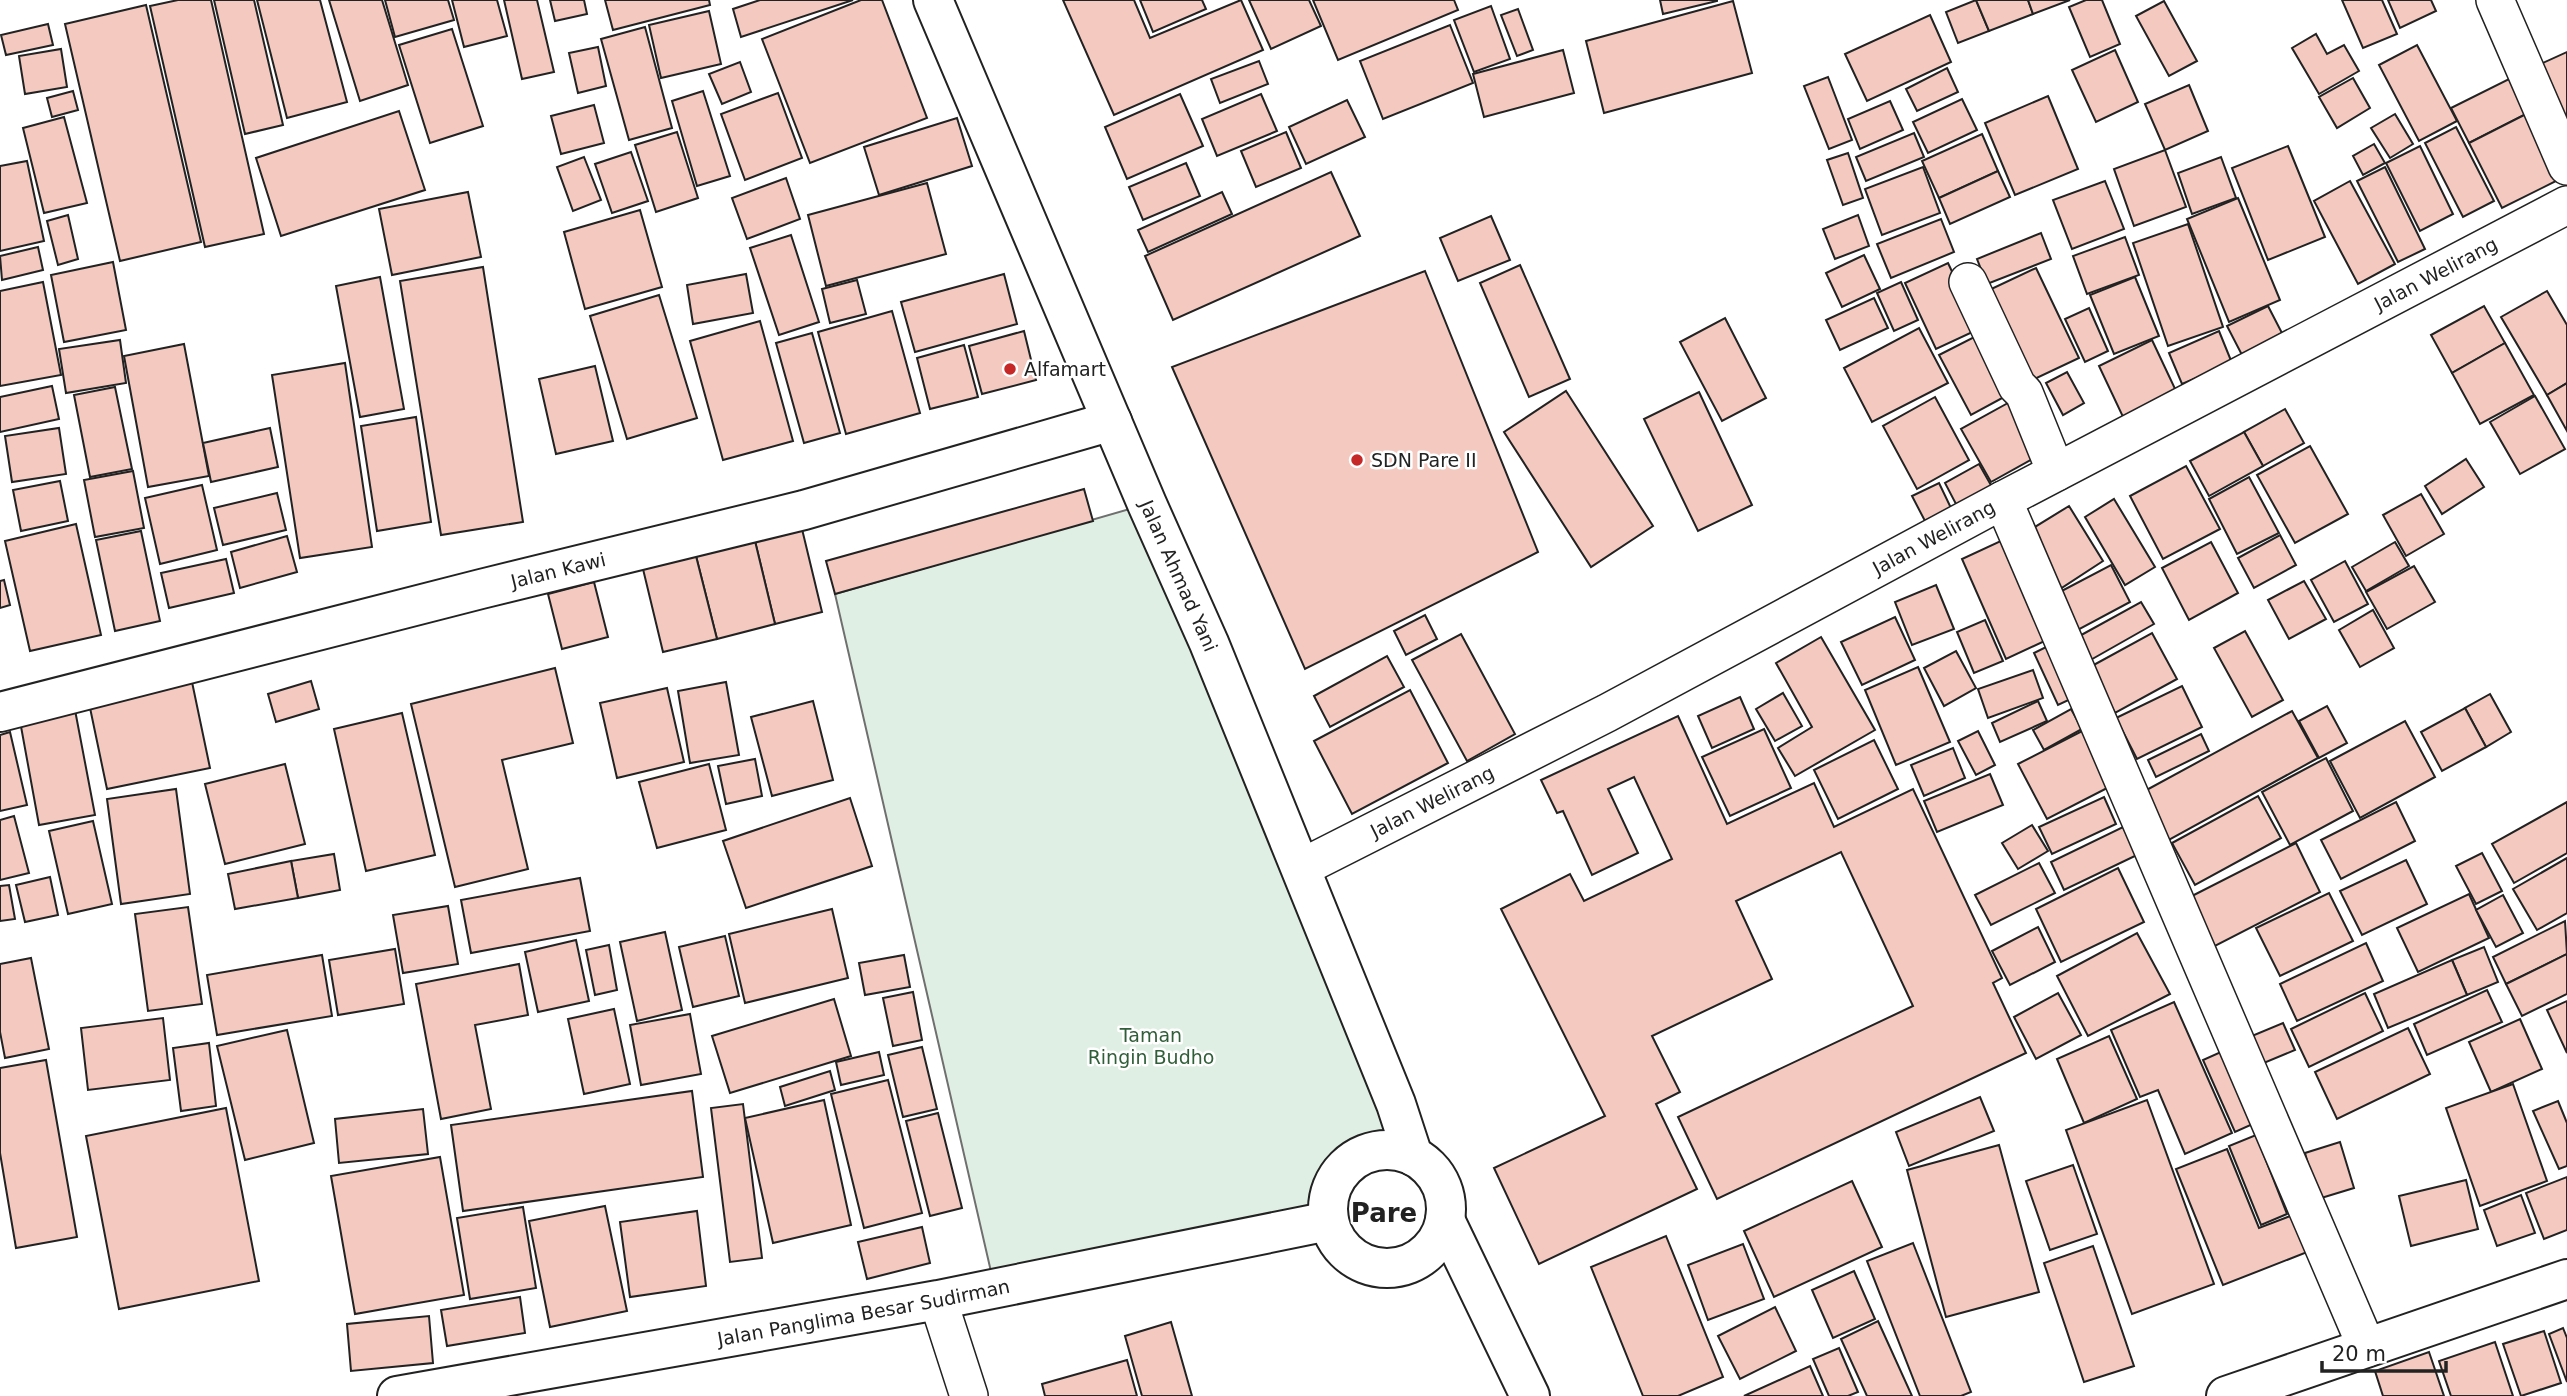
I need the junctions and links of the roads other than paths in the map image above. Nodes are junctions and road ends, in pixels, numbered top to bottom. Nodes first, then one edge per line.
1 (933, 0) edge
2 (2495, 0) edge
3 (2567, 166) edge
4 (2567, 205) edge
5 (1968, 282) dead end
6 (1112, 421) junction
7 (2056, 472) junction
8 (2003, 500) junction
9 (0, 712) edge
10 (1301, 869) junction
11 (1413, 1156) junction
12 (1445, 1220) junction
13 (1329, 1221) junction
14 (2567, 1279) edge
15 (938, 1300) junction
16 (2367, 1348) junction
17 (397, 1396) edge
18 (969, 1396) edge
19 (1530, 1396) edge
20 (2226, 1396) edge

1 - 6 main road, Jalan Ahmad Yani
2 - 3 street
4 - 7 street, Jalan Welirang
5 - 7 street
6 - 9 main road, Jalan Kawi
6 - 10 main road, Jalan Ahmad Yani
7 - 8 street, Jalan Welirang
8 - 10 street, Jalan Welirang
8 - 16 street
10 - 11 main road, Jalan Ahmad Yani
11 - 12 main road
11 - 13 main road
12 - 13 main road
12 - 19 main road
13 - 15 main road, Jalan Panglima Besar Sudirman
14 - 16 main road
15 - 17 main road, Jalan Panglima Besar Sudirman
15 - 18 street
16 - 20 main road

